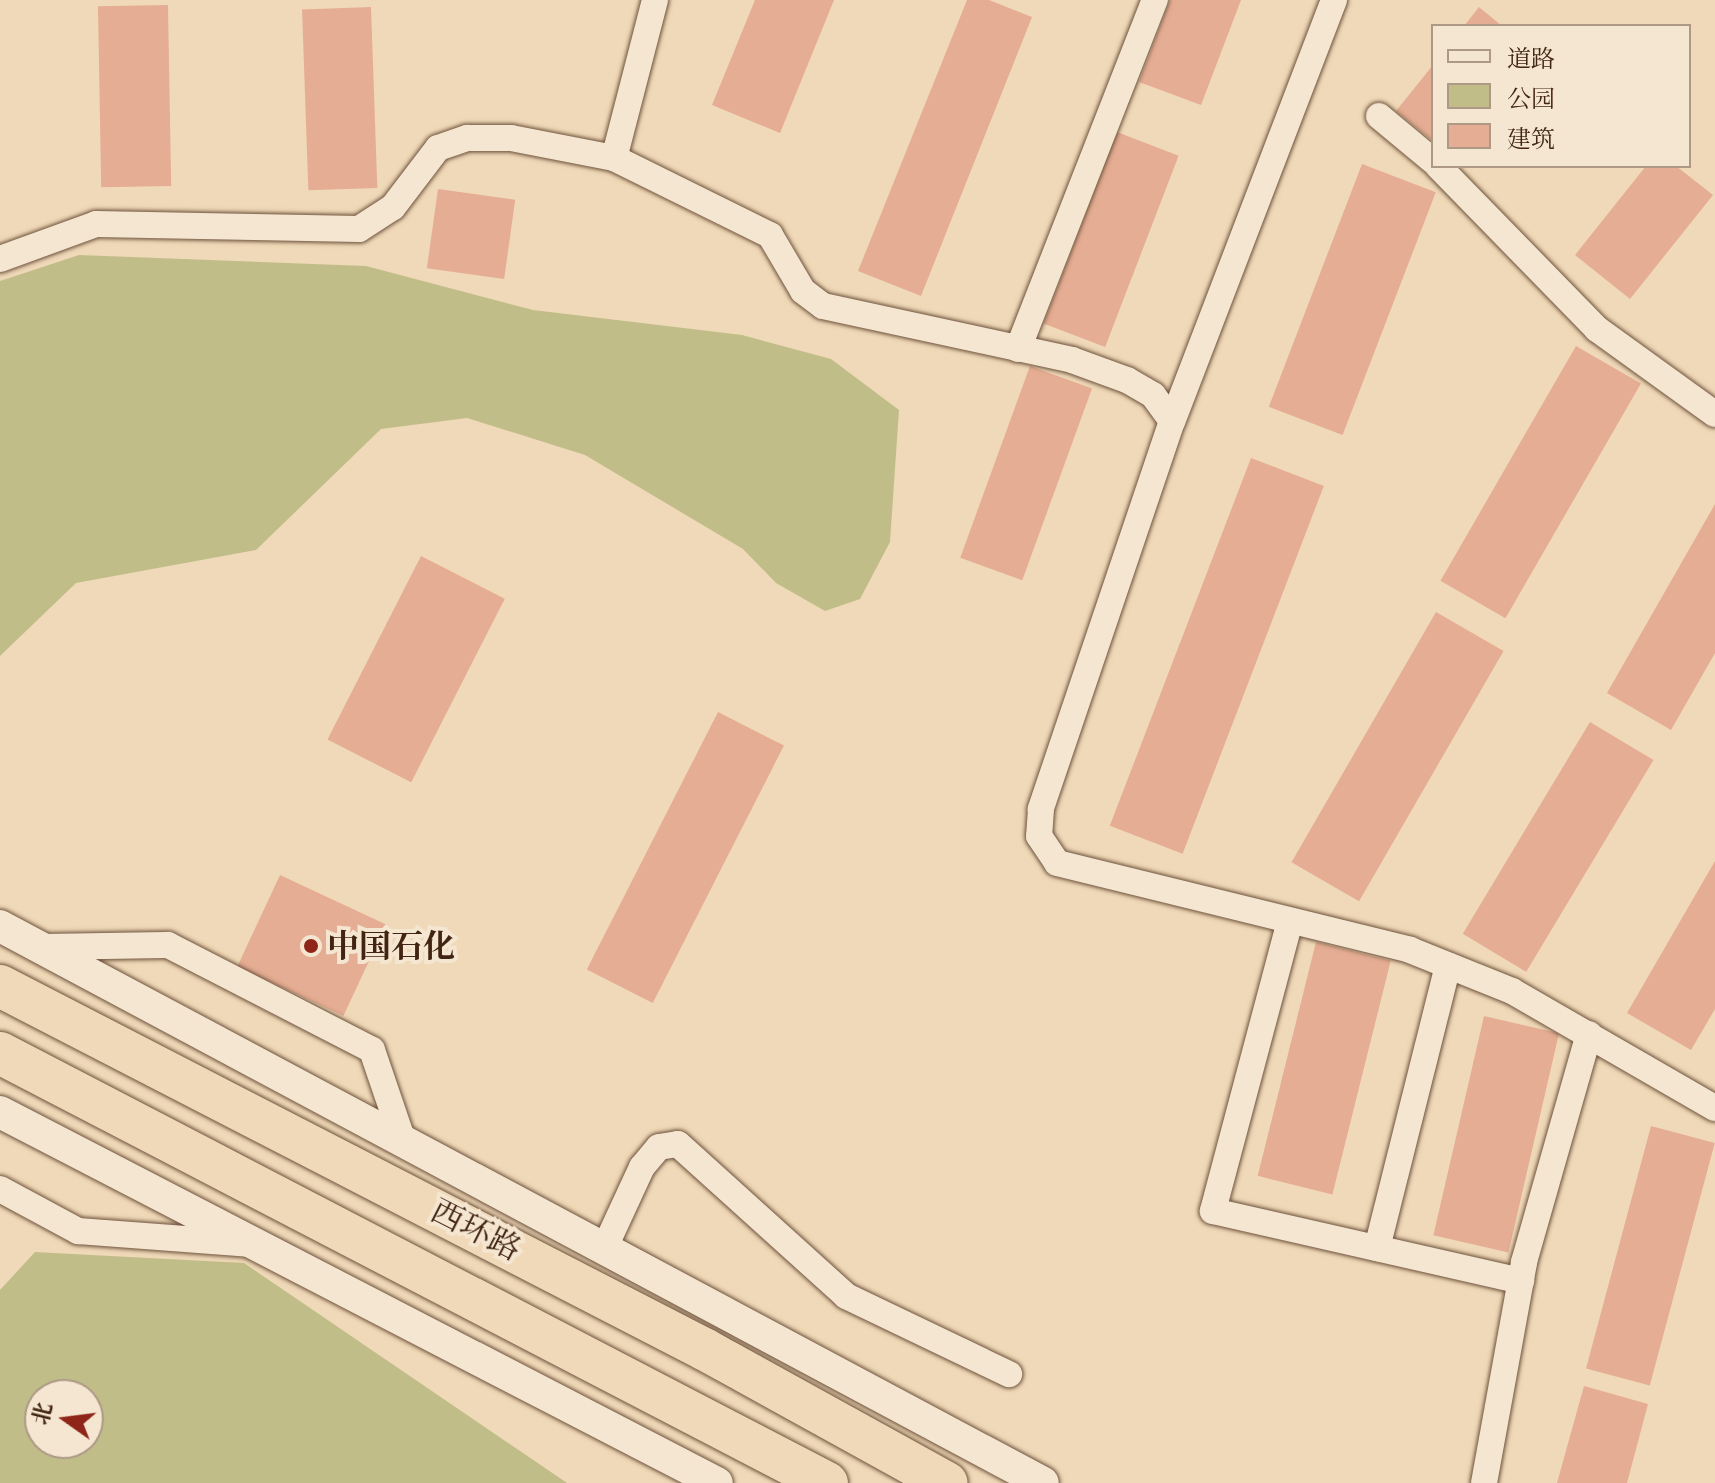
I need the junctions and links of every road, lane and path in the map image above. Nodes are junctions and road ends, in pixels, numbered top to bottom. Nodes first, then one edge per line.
1 (655, 0) edge
2 (1155, 0) edge
3 (1334, 0) edge
4 (1379, 116) dead end
5 (614, 158) junction
6 (1431, 159) edge
7 (1440, 168) edge
8 (0, 259) edge
9 (1018, 349) junction
10 (1715, 414) edge
11 (1172, 421) junction
12 (1290, 921) junction
13 (0, 926) edge
14 (41, 947) junction
15 (0, 950) edge
16 (1448, 966) junction
17 (0, 986) edge
18 (1589, 1034) junction
19 (0, 1053) edge
20 (1715, 1108) edge
21 (0, 1112) edge
22 (402, 1138) junction
23 (0, 1189) edge
24 (255, 1244) junction
25 (605, 1247) junction
26 (1377, 1248) junction
27 (1521, 1281) junction
28 (1009, 1374) dead end
29 (717, 1483) edge
30 (827, 1483) edge
31 (947, 1483) edge
32 (1043, 1483) edge
33 (1484, 1483) edge

1 - 5 street
2 - 9 street
3 - 11 street
4 - 6 street
5 - 8 street
5 - 9 street
7 - 10 street
9 - 11 street
11 - 12 street
12 - 16 street
12 - 26 street
13 - 14 street
14 - 15 street
14 - 22 street
14 - 22 street
16 - 18 street
16 - 26 street
17 - 31 highway, 西环路
18 - 20 street
18 - 27 street
19 - 30 highway, 西环路
21 - 24 street
22 - 25 street
23 - 24 street
24 - 29 street
25 - 28 street
25 - 32 street
26 - 27 street
27 - 33 street

